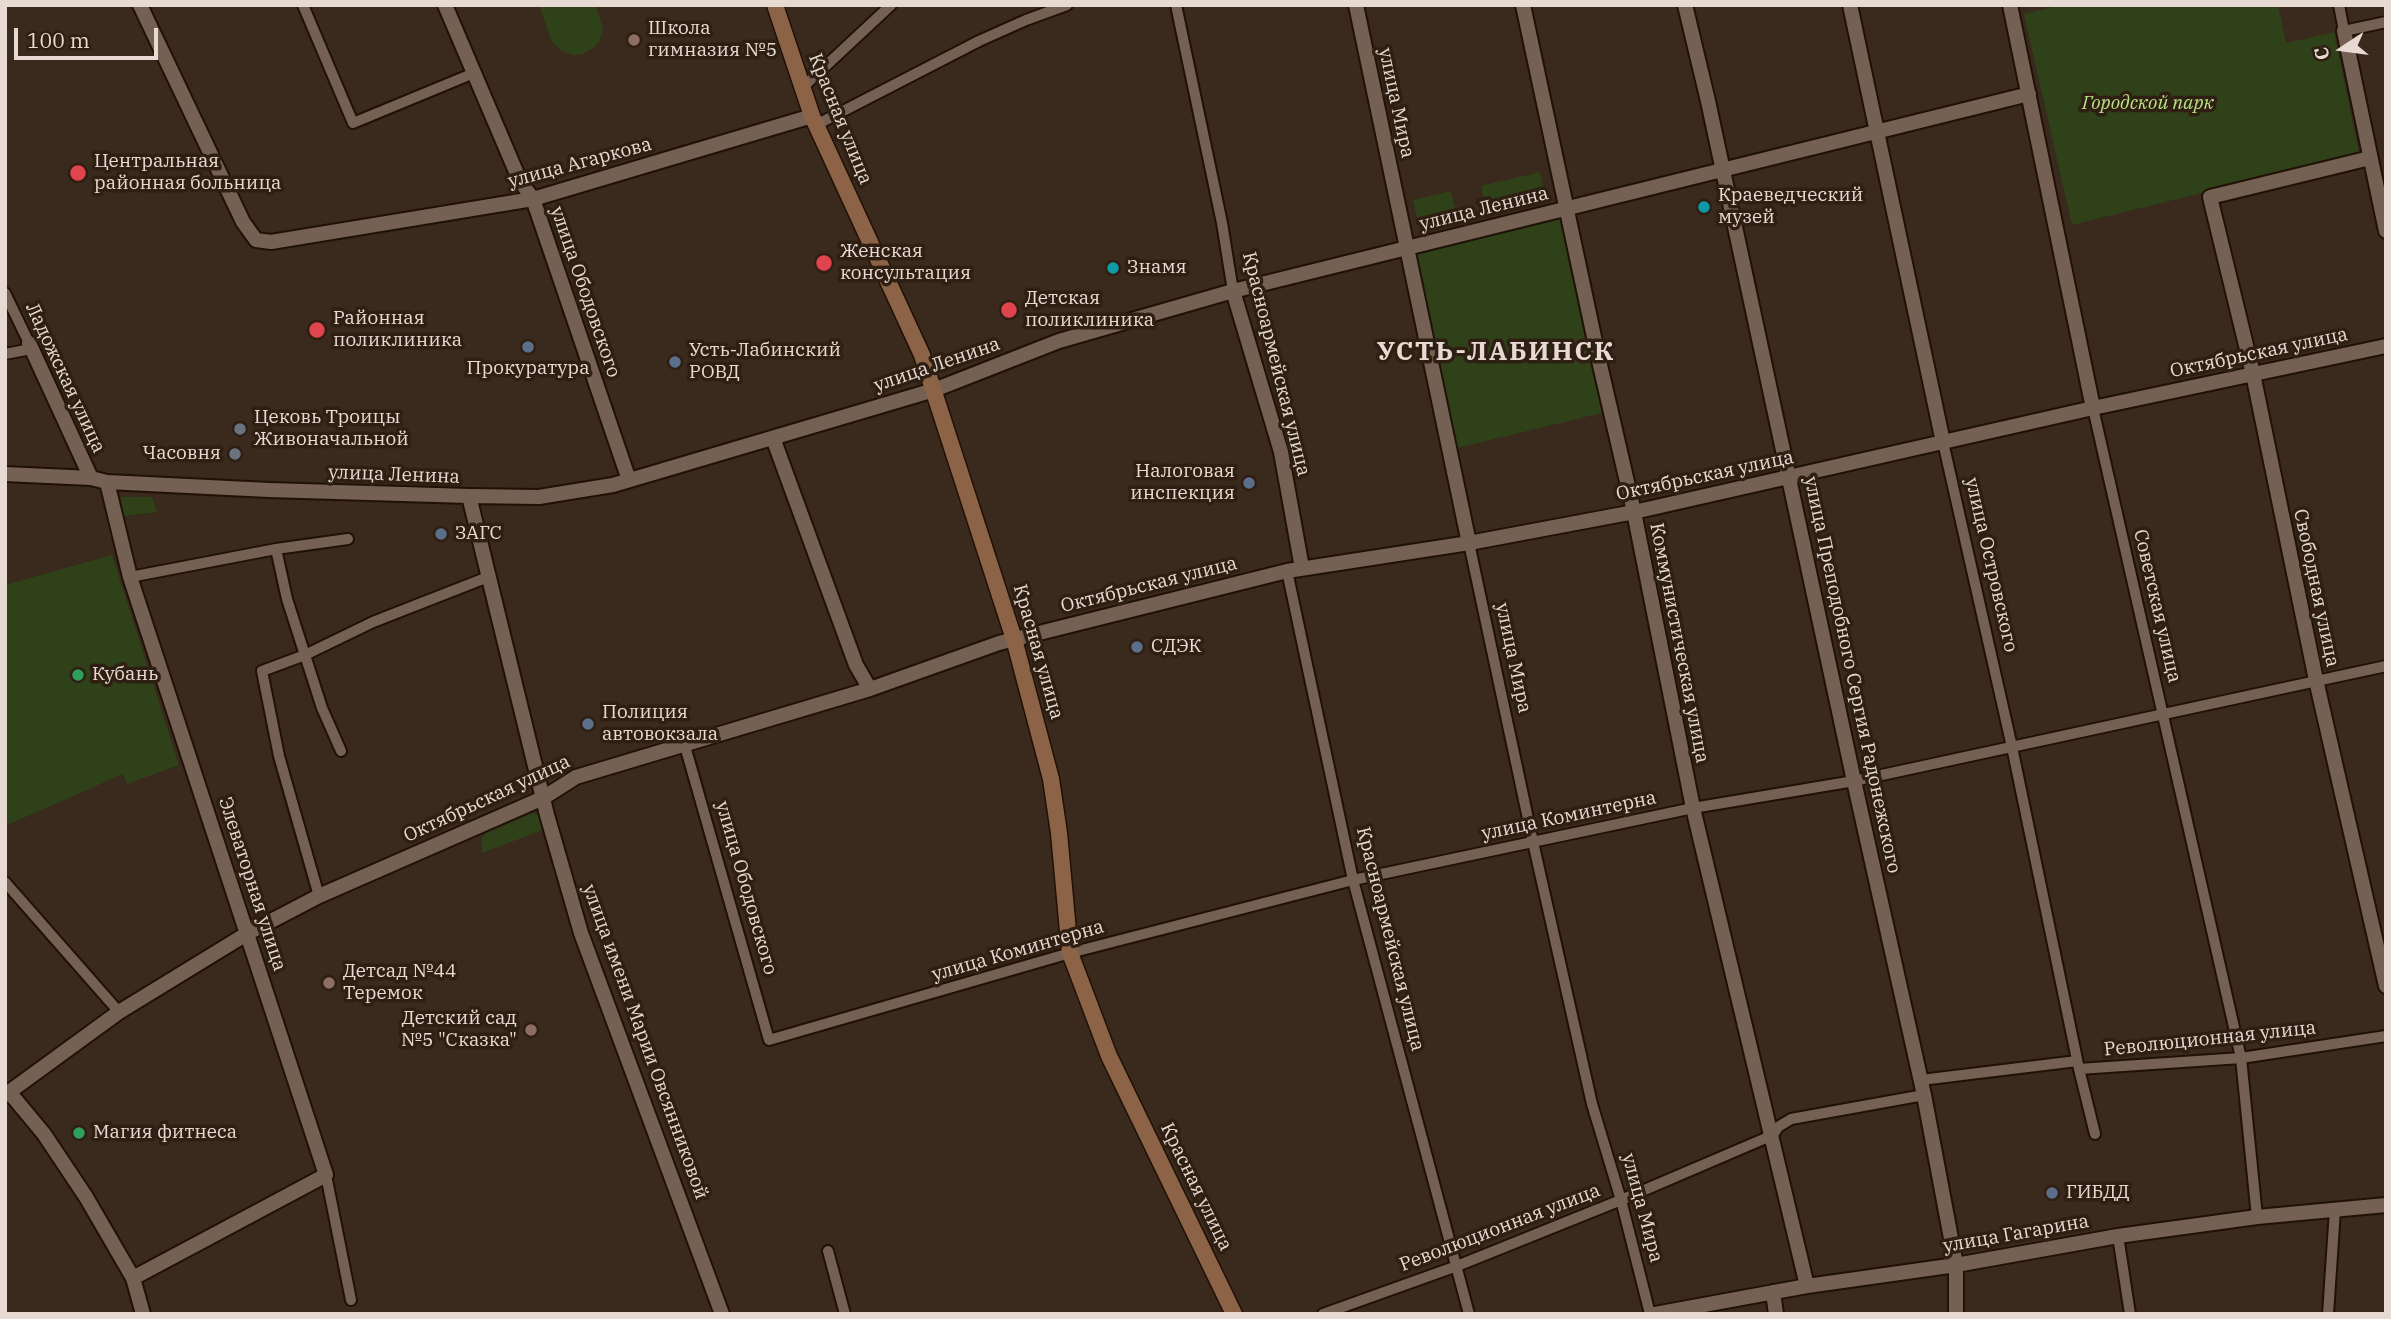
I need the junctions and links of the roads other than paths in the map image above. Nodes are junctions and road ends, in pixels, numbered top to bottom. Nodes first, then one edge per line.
1 (140, 5) edge
2 (303, 5) edge
3 (445, 5) edge
4 (775, 5) edge
5 (891, 5) edge
6 (1067, 5) edge
7 (1176, 5) edge
8 (1356, 5) edge
9 (1523, 5) edge
10 (1685, 5) edge
11 (1850, 5) edge
12 (2010, 5) edge
13 (2339, 5) edge
14 (2386, 22) edge
15 (2344, 31) junction
16 (474, 73) junction
17 (802, 88) junction
18 (2029, 94) junction
19 (814, 121) junction
20 (1877, 132) junction
21 (2370, 158) junction
22 (1723, 169) junction
23 (533, 199) junction
24 (1567, 208) junction
25 (2386, 231) edge
26 (1406, 247) junction
27 (1233, 291) junction
28 (5, 293) edge
29 (30, 346) junction
30 (2386, 346) edge
31 (5, 354) edge
32 (2253, 374) junction
33 (934, 390) junction
34 (2092, 408) junction
35 (773, 438) junction
36 (1943, 442) junction
37 (5, 474) edge
38 (1789, 477) junction
39 (91, 478) junction
40 (629, 480) junction
41 (107, 482) junction
42 (469, 496) junction
43 (1634, 512) junction
44 (348, 539) dead end
45 (1469, 543) junction
46 (276, 549) junction
47 (1302, 568) junction
48 (1287, 571) junction
49 (130, 577) junction
50 (488, 578) junction
51 (1014, 639) junction
52 (305, 655) junction
53 (2386, 666) edge
54 (2316, 680) junction
55 (870, 689) junction
56 (2162, 713) junction
57 (685, 746) junction
58 (2012, 747) junction
59 (341, 751) dead end
60 (1854, 781) junction
61 (543, 798) junction
62 (1693, 808) junction
63 (1532, 842) junction
64 (1353, 880) junction
65 (5, 882) edge
66 (319, 896) junction
67 (248, 933) junction
68 (1070, 953) junction
69 (2386, 986) edge
70 (119, 1012) junction
71 (2386, 1036) edge
72 (769, 1040) joint
73 (2241, 1058) junction
74 (2078, 1065) junction
75 (1921, 1080) junction
76 (7, 1092) edge
77 (1924, 1095) junction
78 (2095, 1134) dead end
79 (1773, 1135) junction
80 (327, 1175) junction
81 (1621, 1200) junction
82 (2386, 1205) edge
83 (2335, 1210) junction
84 (2257, 1217) junction
85 (2118, 1236) junction
86 (828, 1251) dead end
87 (1956, 1265) junction
88 (1457, 1266) junction
89 (133, 1278) junction
90 (1807, 1286) junction
91 (1773, 1292) junction
92 (351, 1300) dead end
93 (143, 1314) edge
94 (722, 1314) edge
95 (845, 1314) edge
96 (1234, 1314) edge
97 (1323, 1314) edge
98 (1469, 1314) edge
99 (1653, 1314) edge
100 (1776, 1314) edge
101 (1956, 1314) edge
102 (2130, 1314) edge
103 (2328, 1314) edge

1 - 23 street, улица Агаркова
2 - 16 street
3 - 16 street, улица Ободовского
4 - 17 main road, Красная улица
5 - 17 street
6 - 19 street, улица Агаркова
7 - 27 street, Красноармейская улица
8 - 26 street, улица Мира
9 - 24 street, Коммунистическая улица
10 - 22 street, улица Преподобного Сергия Радонежского
11 - 20 street, улица Островского
12 - 18 street, Советская улица
13 - 15 street
14 - 15 street
15 - 21 street
16 - 23 street, улица Ободовского
17 - 19 main road, Красная улица
18 - 20 street, улица Ленина
18 - 34 street, Советская улица
19 - 23 street, улица Агаркова
19 - 33 main road, Красная улица
20 - 22 street, улица Ленина
20 - 36 street, улица Островского
21 - 25 street
21 - 32 street, Свободная улица
22 - 24 street, улица Ленина
22 - 38 street, улица Преподобного Сергия Радонежского
23 - 40 street, улица Ободовского
24 - 26 street, улица Ленина
24 - 43 street, Коммунистическая улица
26 - 27 street, улица Ленина
26 - 45 street, улица Мира
27 - 33 street, улица Ленина
27 - 47 street, Красноармейская улица
28 - 29 street, Ладожская улица
29 - 31 street
29 - 39 street, Ладожская улица
30 - 32 street, Октябрьская улица
32 - 34 street, Октябрьская улица
32 - 54 street, Свободная улица
33 - 35 street, улица Ленина
33 - 51 main road, Красная улица
34 - 36 street, Октябрьская улица
34 - 56 street, Советская улица
35 - 40 street, улица Ленина
35 - 55 street
36 - 38 street, Октябрьская улица
36 - 58 street, улица Островского
37 - 39 street, улица Ленина
38 - 43 street, Октябрьская улица
38 - 60 street, улица Преподобного Сергия Радонежского
39 - 41 street, улица Ленина
40 - 42 street, улица Ленина
41 - 42 street, улица Ленина
41 - 49 street, Элеваторная улица
42 - 50 street, улица имени Марии Овсянниковой
43 - 45 street, Октябрьская улица
43 - 62 street, Коммунистическая улица
44 - 46 street
45 - 47 street, Октябрьская улица
45 - 63 street, улица Мира
46 - 49 street
46 - 52 street
47 - 48 street, Октябрьская улица
48 - 51 street, Октябрьская улица
48 - 64 street, Красноармейская улица
49 - 67 street, Элеваторная улица
50 - 52 street
50 - 61 street, улица имени Марии Овсянниковой
51 - 55 street, Октябрьская улица
51 - 68 main road, Красная улица
52 - 59 street
52 - 66 street
53 - 54 street, улица Коминтерна
54 - 56 street, улица Коминтерна
54 - 69 street, Свободная улица
55 - 57 street, Октябрьская улица
56 - 58 street, улица Коминтерна
56 - 73 street, Советская улица
57 - 61 street, Октябрьская улица
57 - 72 street, улица Ободовского
58 - 60 street, улица Коминтерна
58 - 74 street, улица Островского
60 - 62 street, улица Коминтерна
60 - 75 street, улица Преподобного Сергия Радонежского
61 - 66 street, Октябрьская улица
61 - 94 street, улица имени Марии Овсянниковой
62 - 63 street, улица Коминтерна
62 - 79 street, Коммунистическая улица
63 - 64 street, улица Коминтерна
63 - 81 street, улица Мира
64 - 68 street, улица Коминтерна
64 - 88 street, Красноармейская улица
65 - 70 street
66 - 67 street, Октябрьская улица
67 - 70 street, Октябрьская улица
67 - 80 street, Элеваторная улица
68 - 72 street, улица Коминтерна
68 - 96 main road, Красная улица
70 - 76 street, Октябрьская улица
71 - 73 street, Революционная улица
73 - 74 street, Революционная улица
73 - 84 street, Советская улица
74 - 75 street, Революционная улица
74 - 78 street, улица Островского
75 - 77 street, улица Преподобного Сергия Радонежского
76 - 89 street
77 - 79 street, Революционная улица
77 - 87 street, улица Преподобного Сергия Радонежского
79 - 81 street, Революционная улица
79 - 90 street, Коммунистическая улица
80 - 89 street
80 - 92 street, Элеваторная улица
81 - 88 street, Революционная улица
81 - 99 street, улица Мира
82 - 83 street, улица Гагарина
83 - 84 street, улица Гагарина
83 - 103 street
84 - 85 street, улица Гагарина
85 - 87 street, улица Гагарина
85 - 102 street
86 - 95 street
87 - 90 street, улица Гагарина
87 - 101 street, улица Преподобного Сергия Радонежского
88 - 97 street, Революционная улица
88 - 98 street, Красноармейская улица
89 - 93 street
90 - 91 street, улица Гагарина
91 - 99 street, улица Гагарина
91 - 100 street

